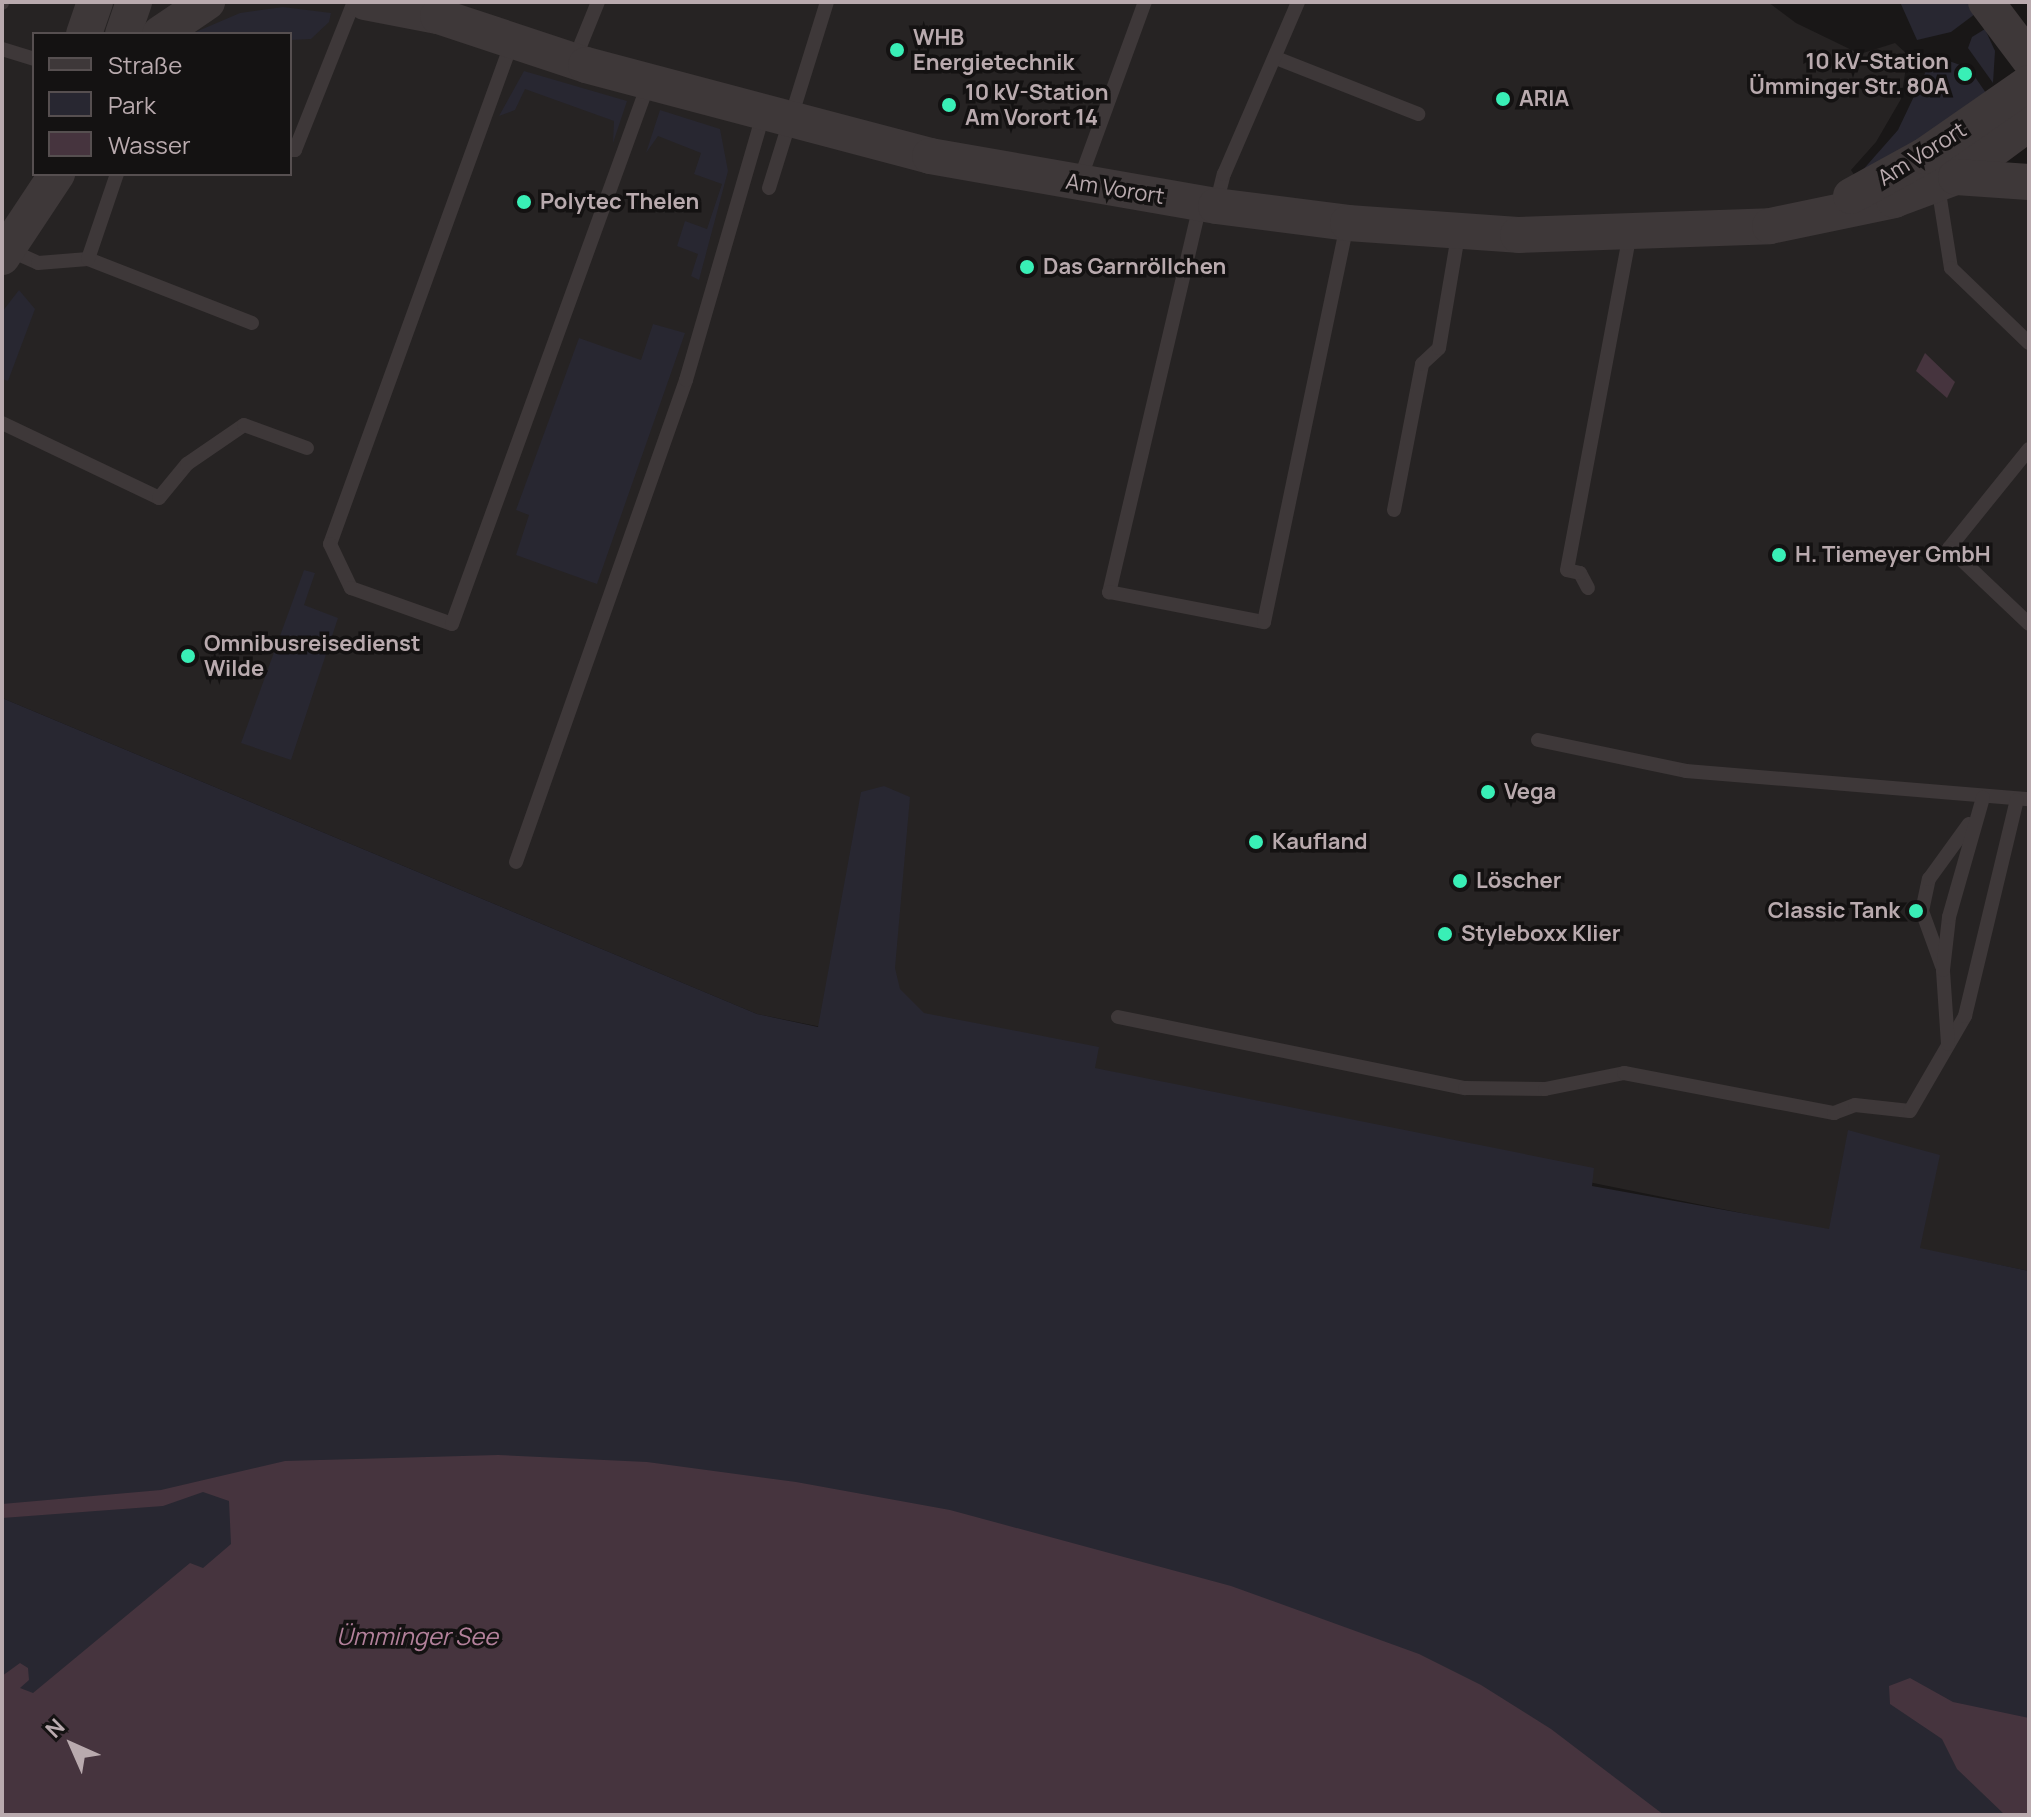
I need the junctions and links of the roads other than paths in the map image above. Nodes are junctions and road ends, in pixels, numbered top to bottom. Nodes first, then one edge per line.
1 (95, 2) edge
2 (134, 2) edge
3 (207, 2) edge
4 (354, 2) edge
5 (365, 2) edge
6 (598, 2) edge
7 (827, 2) edge
8 (1145, 2) edge
9 (1298, 2) edge
10 (1986, 2) edge
11 (425, 9) edge
12 (85, 32) edge
13 (124, 32) edge
14 (163, 32) edge
15 (513, 41) junction
16 (2, 49) edge
17 (32, 58) edge
18 (1276, 58) junction
19 (2029, 59) edge
20 (574, 61) junction
21 (649, 82) junction
22 (2029, 83) edge
23 (1418, 114) dead end
24 (775, 118) junction
25 (2029, 123) edge
26 (292, 150) edge
27 (1939, 173) junction
28 (34, 176) edge
29 (56, 176) edge
30 (116, 176) edge
31 (2029, 182) edge
32 (1078, 184) junction
33 (769, 188) dead end
34 (1208, 205) junction
35 (1348, 223) junction
36 (1459, 229) junction
37 (1630, 234) junction
38 (4, 253) edge
39 (88, 259) junction
40 (252, 323) dead end
41 (2029, 343) edge
42 (2, 423) edge
43 (307, 448) dead end
44 (2029, 449) edge
45 (1394, 510) dead end
46 (1588, 588) dead end
47 (2029, 624) edge
48 (1538, 740) dead end
49 (1983, 798) junction
50 (2023, 799) edge
51 (1974, 816) junction
52 (516, 862) dead end
53 (1943, 970) junction
54 (1118, 1017) dead end
55 (1948, 1045) junction

1 - 12 street
2 - 13 street
3 - 14 street
4 - 26 lane
5 - 11 street, Am Vorort
6 - 20 lane
7 - 24 lane
8 - 32 lane
9 - 18 lane
10 - 19 street
11 - 15 street, Am Vorort
15 - 20 street, Am Vorort
15 - 21 lane
16 - 17 lane
18 - 23 lane
18 - 34 lane
20 - 21 street, Am Vorort
21 - 24 street, Am Vorort
22 - 27 street, Am Vorort
24 - 32 street, Am Vorort
24 - 33 lane
24 - 52 lane
25 - 27 street, Am Vorort
27 - 31 street, Am Vorort
27 - 37 street, Am Vorort
27 - 41 lane
28 - 38 street
29 - 38 street
30 - 39 lane
32 - 34 street, Am Vorort
34 - 35 street, Am Vorort
34 - 35 lane
35 - 36 street, Am Vorort
36 - 37 street, Am Vorort
36 - 45 lane
37 - 46 lane
38 - 39 lane
39 - 40 lane
42 - 43 lane
44 - 47 lane
48 - 49 lane
49 - 50 lane
49 - 51 lane
50 - 55 lane
51 - 53 lane
51 - 53 lane
53 - 55 lane
54 - 55 lane

